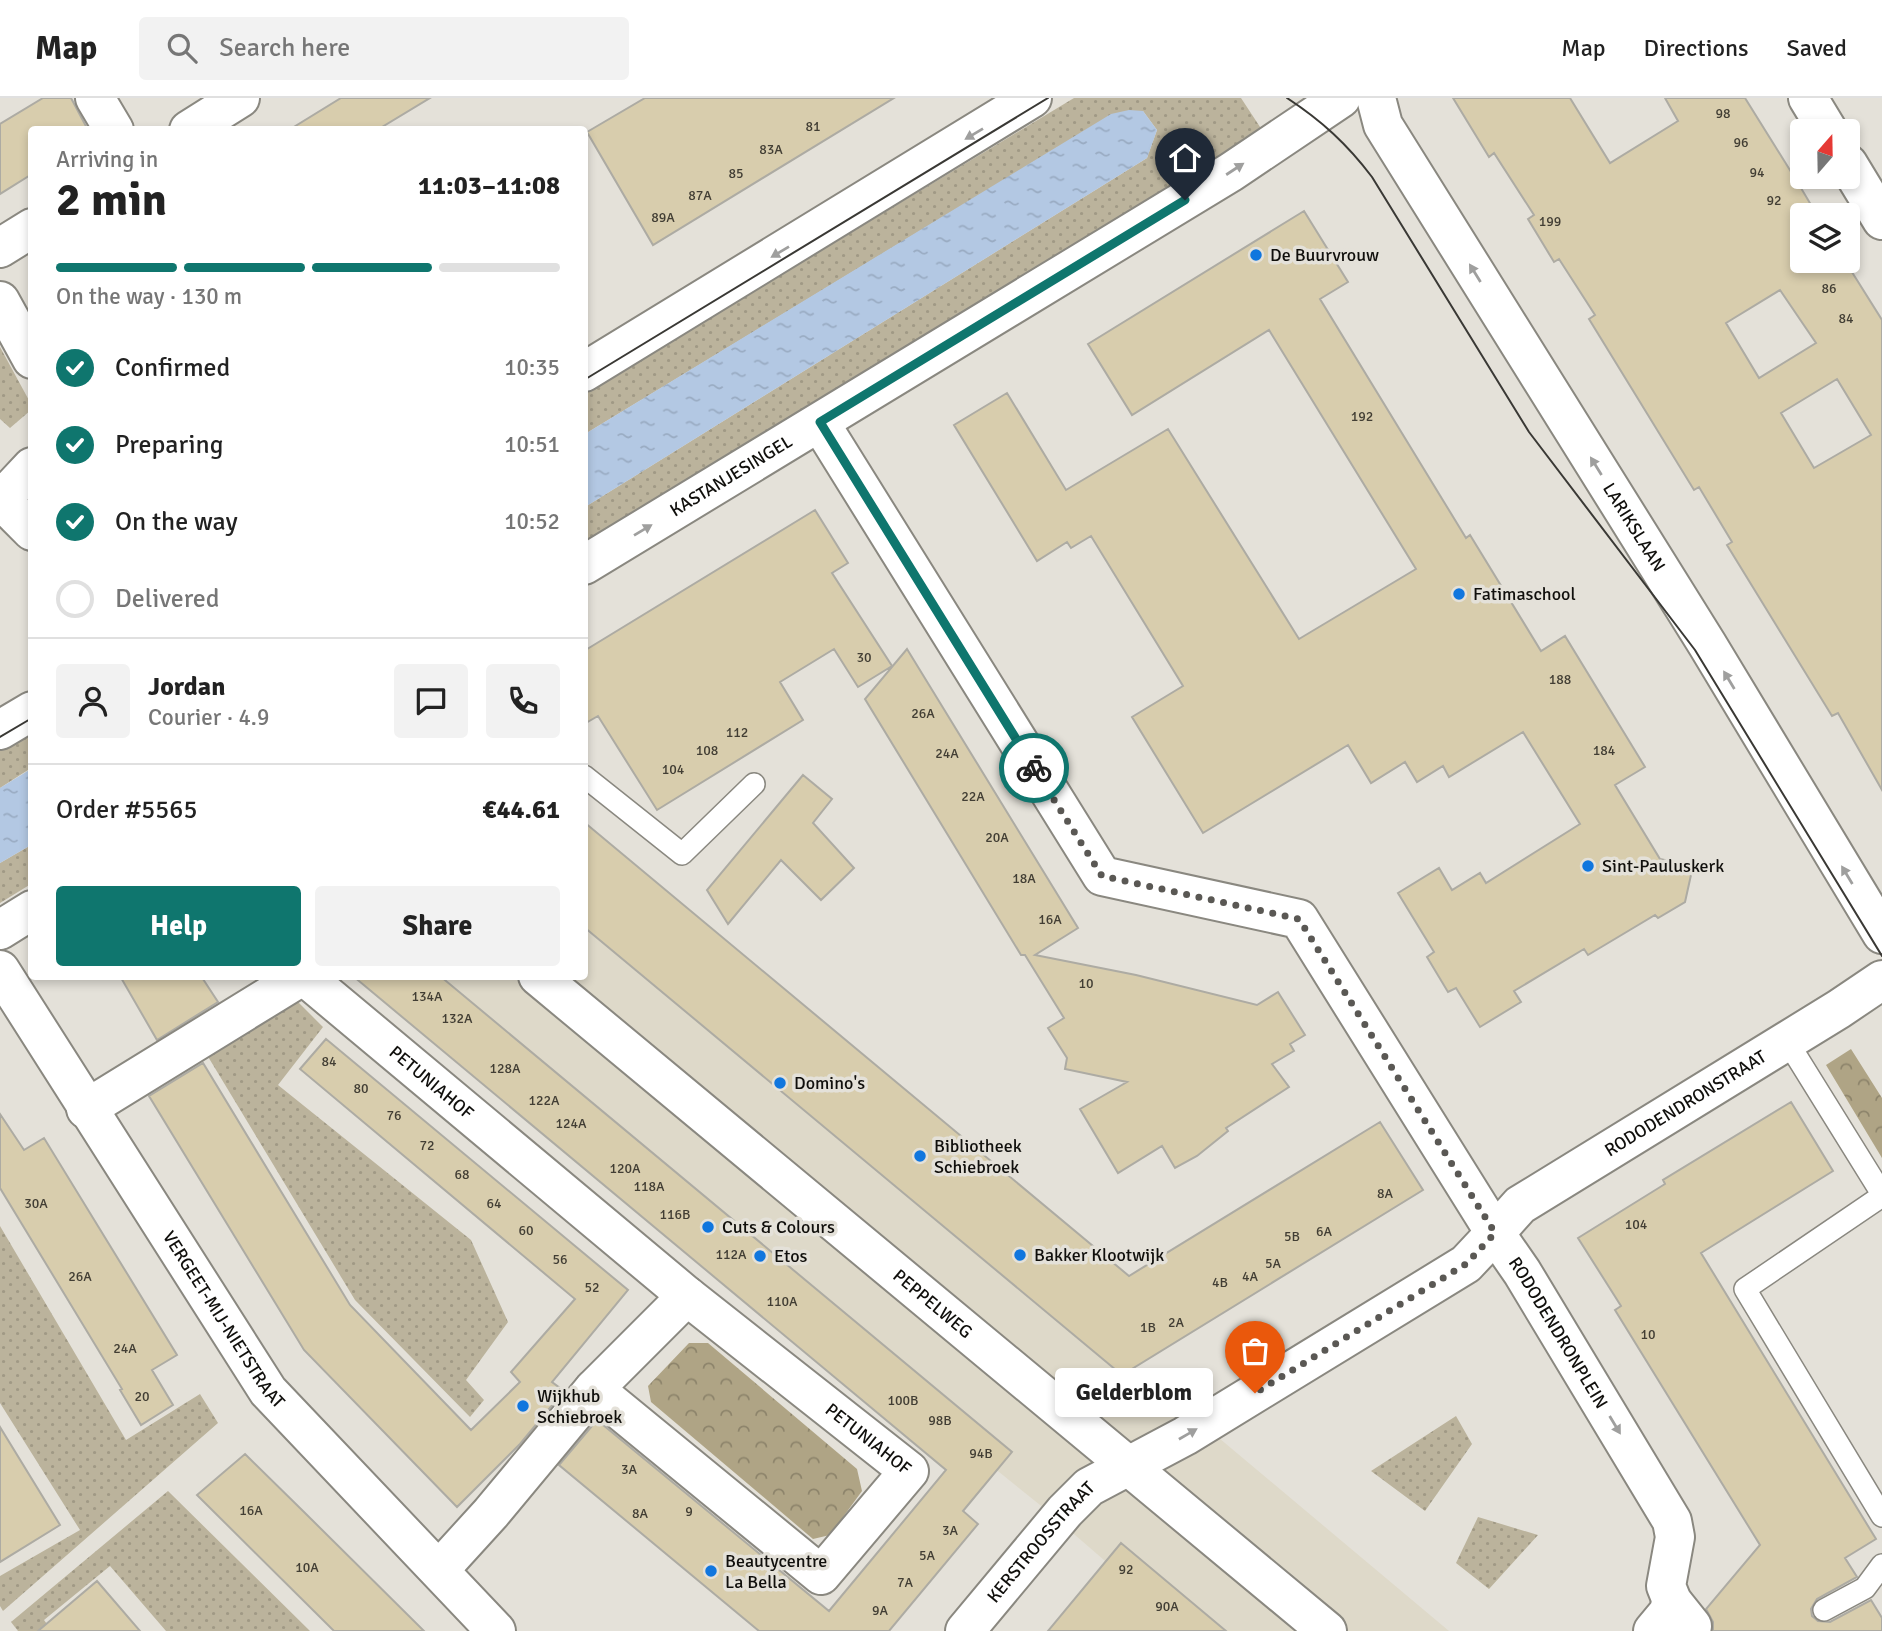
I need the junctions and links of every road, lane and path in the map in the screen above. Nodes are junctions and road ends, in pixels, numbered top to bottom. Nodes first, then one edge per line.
1 (95, 98) edge
2 (240, 98) edge
3 (1032, 98) edge
4 (1808, 98) edge
5 (1355, 104) edge
6 (1821, 119) edge
7 (112, 126) edge
8 (195, 126) edge
9 (1860, 184) edge
10 (1882, 220) edge
11 (28, 230) edge
12 (0, 248) edge
13 (0, 301) edge
14 (28, 352) edge
15 (588, 370) edge
16 (820, 422) junction
17 (28, 471) edge
18 (0, 499) edge
19 (28, 527) edge
20 (588, 563) edge
21 (28, 712) edge
22 (0, 730) edge
23 (588, 779) edge
24 (754, 784) dead end
25 (28, 912) edge
26 (0, 930) edge
27 (1882, 934) edge
28 (0, 971) edge
29 (296, 980) edge
30 (308, 980) edge
31 (543, 980) edge
32 (1882, 980) edge
33 (1787, 1041) junction
34 (86, 1109) junction
35 (1882, 1196) edge
36 (1495, 1233) junction
37 (687, 1296) junction
38 (594, 1389) junction
39 (1128, 1466) junction
40 (1882, 1516) edge
41 (1882, 1564) edge
42 (440, 1569) junction
43 (1824, 1610) dead end
44 (1673, 1619) edge
45 (496, 1631) edge
46 (965, 1631) edge
47 (1327, 1631) edge

1 - 7 street
2 - 8 street
3 -> 15 street
4 - 6 street
16 -> 5 street, KASTANJESINGEL
27 -> 5 street, LARIKSLAAN
9 - 10 street
11 - 12 street
13 - 14 street
20 -> 16 street, KASTANJESINGEL
16 - 36 street, RODODENDRONPLEIN
17 - 18 street
18 - 19 street
21 - 22 street
23 - 24 lane
25 - 26 street
28 - 34 street, VERGEET-MIJ-NIETSTRAAT
29 - 34 street, PETUNIAHOF
30 - 37 street, PETUNIAHOF
31 - 39 street, PEPPELWEG
32 - 33 street, RODODENDRONSTRAAT
33 - 35 lane
33 - 36 street, RODODENDRONSTRAAT
34 - 42 street, VERGEET-MIJ-NIETSTRAAT
35 - 40 lane
39 -> 36 street
36 -> 44 street, RODODENDRONPLEIN
37 - 38 street
37 - 38 street, PETUNIAHOF
38 - 42 street
39 - 46 street, KERSTROOSSTRAAT
39 - 47 street, PEPPELWEG
41 - 43 lane
42 - 45 street, VERGEET-MIJ-NIETSTRAAT

